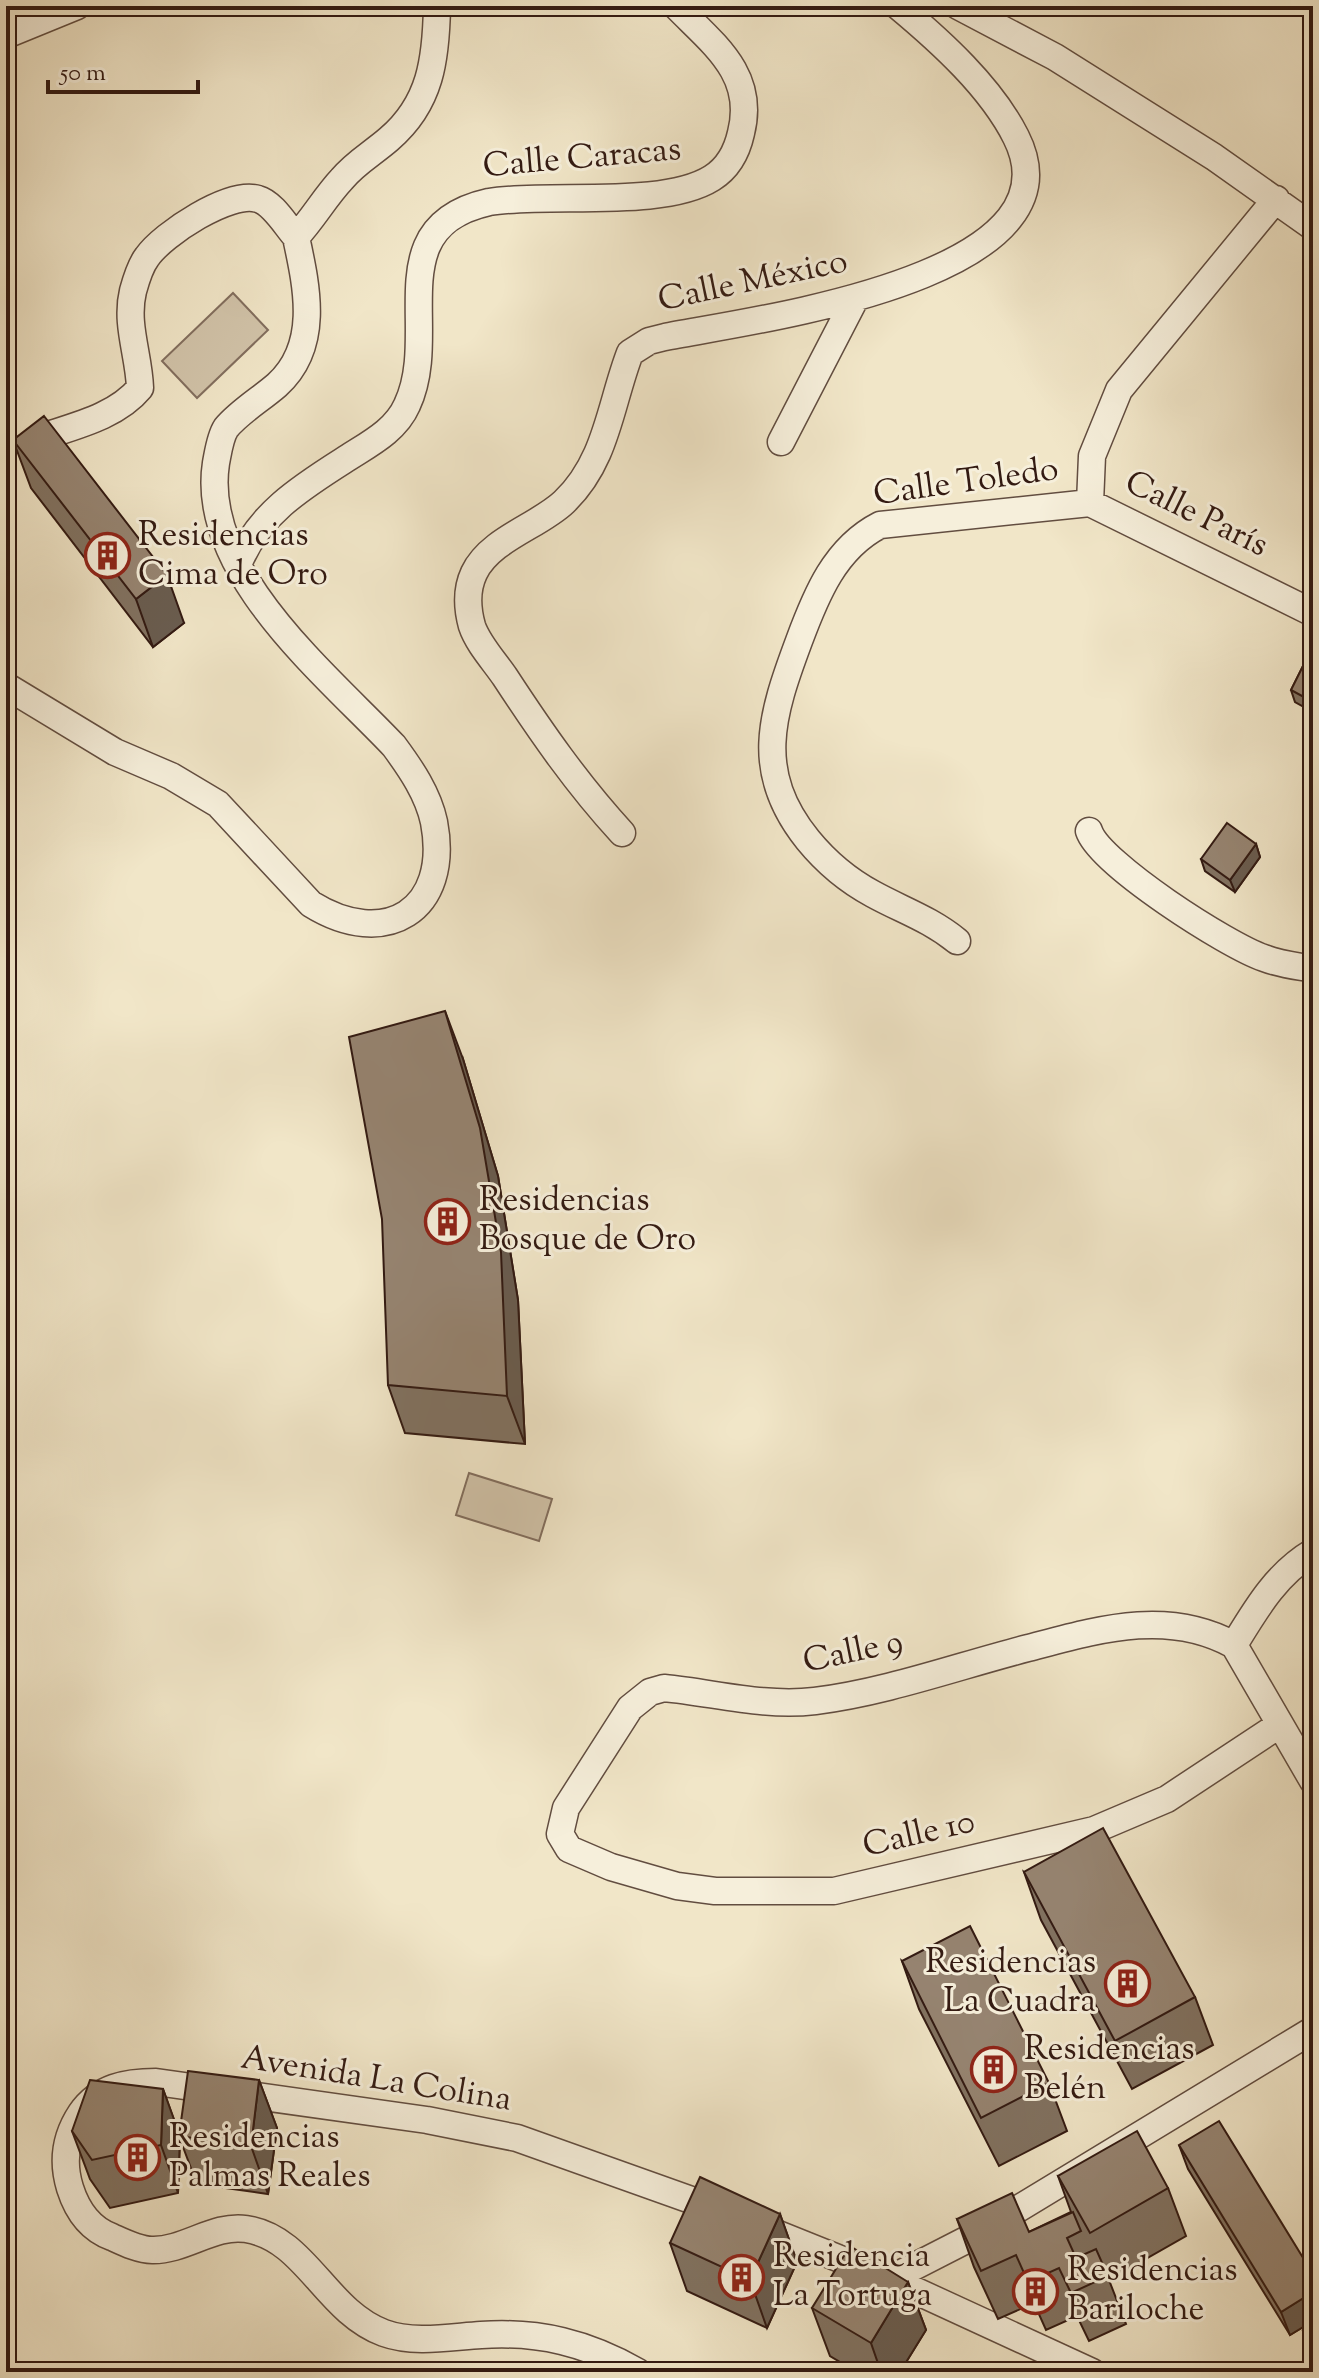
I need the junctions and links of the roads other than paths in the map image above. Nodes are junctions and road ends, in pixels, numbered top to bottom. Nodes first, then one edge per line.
1 (77, 6) edge
2 (437, 6) edge
3 (676, 6) edge
4 (898, 6) edge
5 (958, 6) edge
6 (996, 17) edge
7 (6, 35) edge
8 (1276, 199) junction
9 (1313, 227) edge
10 (296, 237) junction
11 (855, 299) junction
12 (39, 438) edge
13 (781, 442) dead end
14 (1090, 503) junction
15 (238, 565) junction
16 (1313, 613) edge
17 (6, 686) edge
18 (1089, 831) dead end
19 (622, 833) dead end
20 (957, 941) dead end
21 (1313, 969) edge
22 (1313, 1552) edge
23 (1234, 1645) junction
24 (1279, 1725) junction
25 (1313, 1781) edge
26 (560, 1834) joint
27 (1313, 2030) edge
28 (890, 2279) junction
29 (638, 2372) edge
30 (1092, 2372) edge

1 - 7 street
2 - 10 street
3 - 15 street, Calle Caracas
4 - 11 street, Calle México
5 - 6 street
6 - 8 street
8 - 9 street
8 - 14 street, Calle Toledo
10 - 12 street
10 - 15 street
11 - 13 street
11 - 19 street, Calle México
14 - 16 street, Calle París
14 - 20 street, Calle Toledo
15 - 17 street
18 - 21 street
22 - 23 street
23 - 24 street
23 - 26 street, Calle 9
24 - 25 street
24 - 26 street, Calle 10
27 - 28 street
28 - 29 street, Avenida La Colina
28 - 30 street, Avenida La Colina

